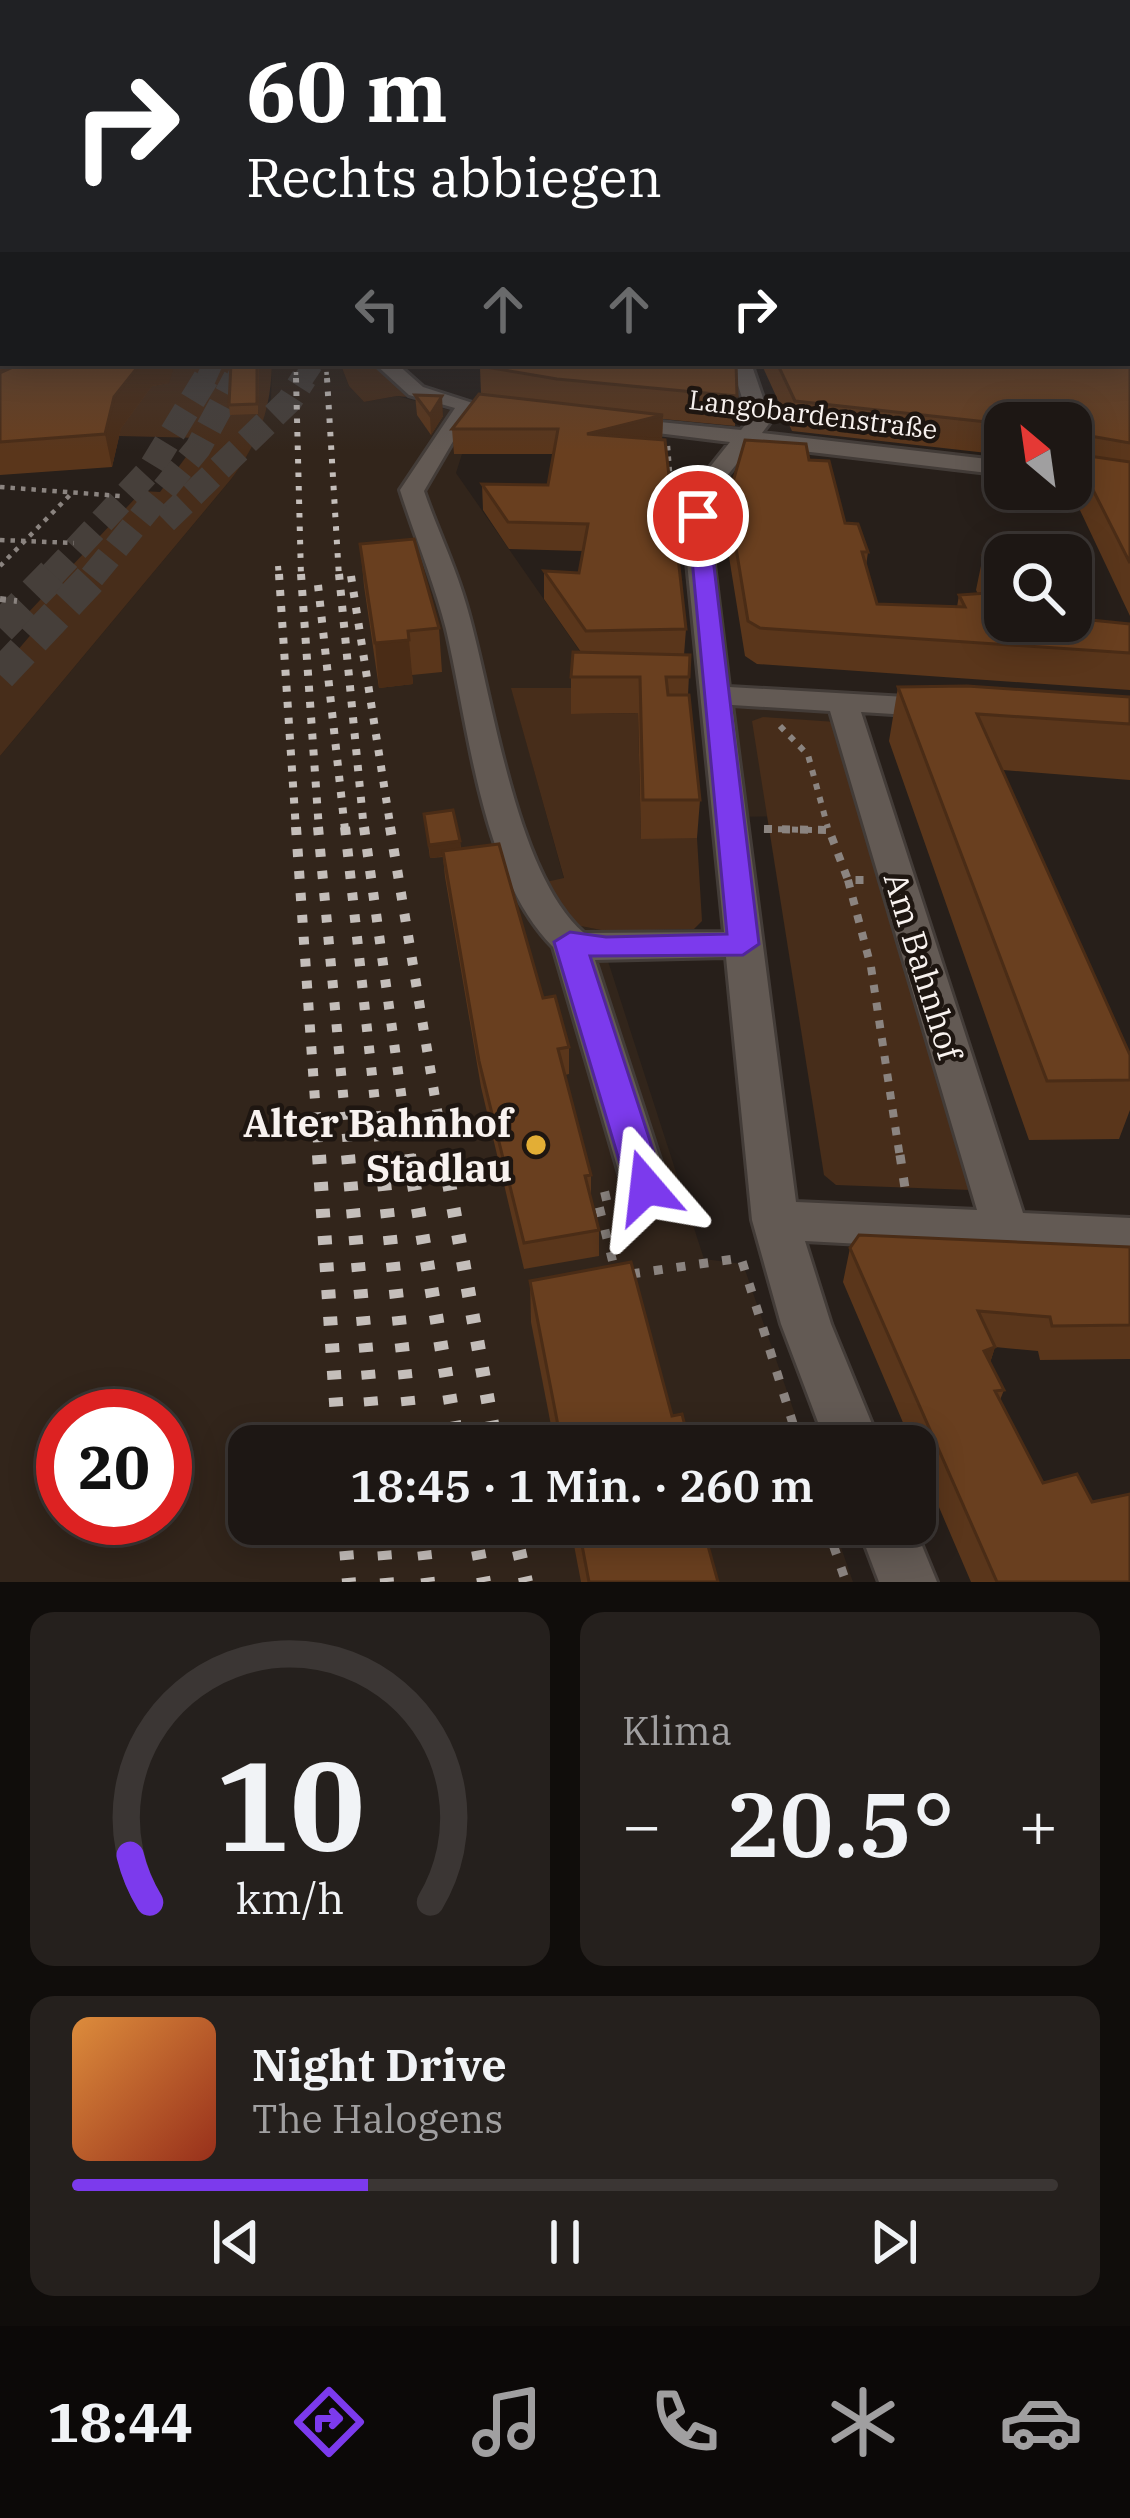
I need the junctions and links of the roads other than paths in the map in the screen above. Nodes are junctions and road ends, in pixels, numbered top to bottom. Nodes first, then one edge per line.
1 (387, 366) edge
2 (742, 366) edge
3 (590, 419) edge
4 (746, 437) junction
5 (984, 465) edge
6 (704, 681) junction
7 (842, 701) junction
8 (975, 710) edge
9 (570, 942) junction
10 (743, 944) junction
11 (646, 1187) road end
12 (775, 1220) junction
13 (1006, 1232) junction
14 (1130, 1238) edge
15 (846, 1425) edge
16 (893, 1545) edge
17 (908, 1582) edge

1 - 9 street
2 - 4 street
3 - 4 street, Langobardenstraße
4 - 5 street, Langobardenstraße
4 - 6 street
6 - 7 street
6 - 10 street
7 - 8 street
7 - 13 street, Am Bahnhof
9 - 10 street
9 - 11 street
10 - 12 street
12 - 13 street
12 - 15 street
13 - 14 street
16 - 17 street

